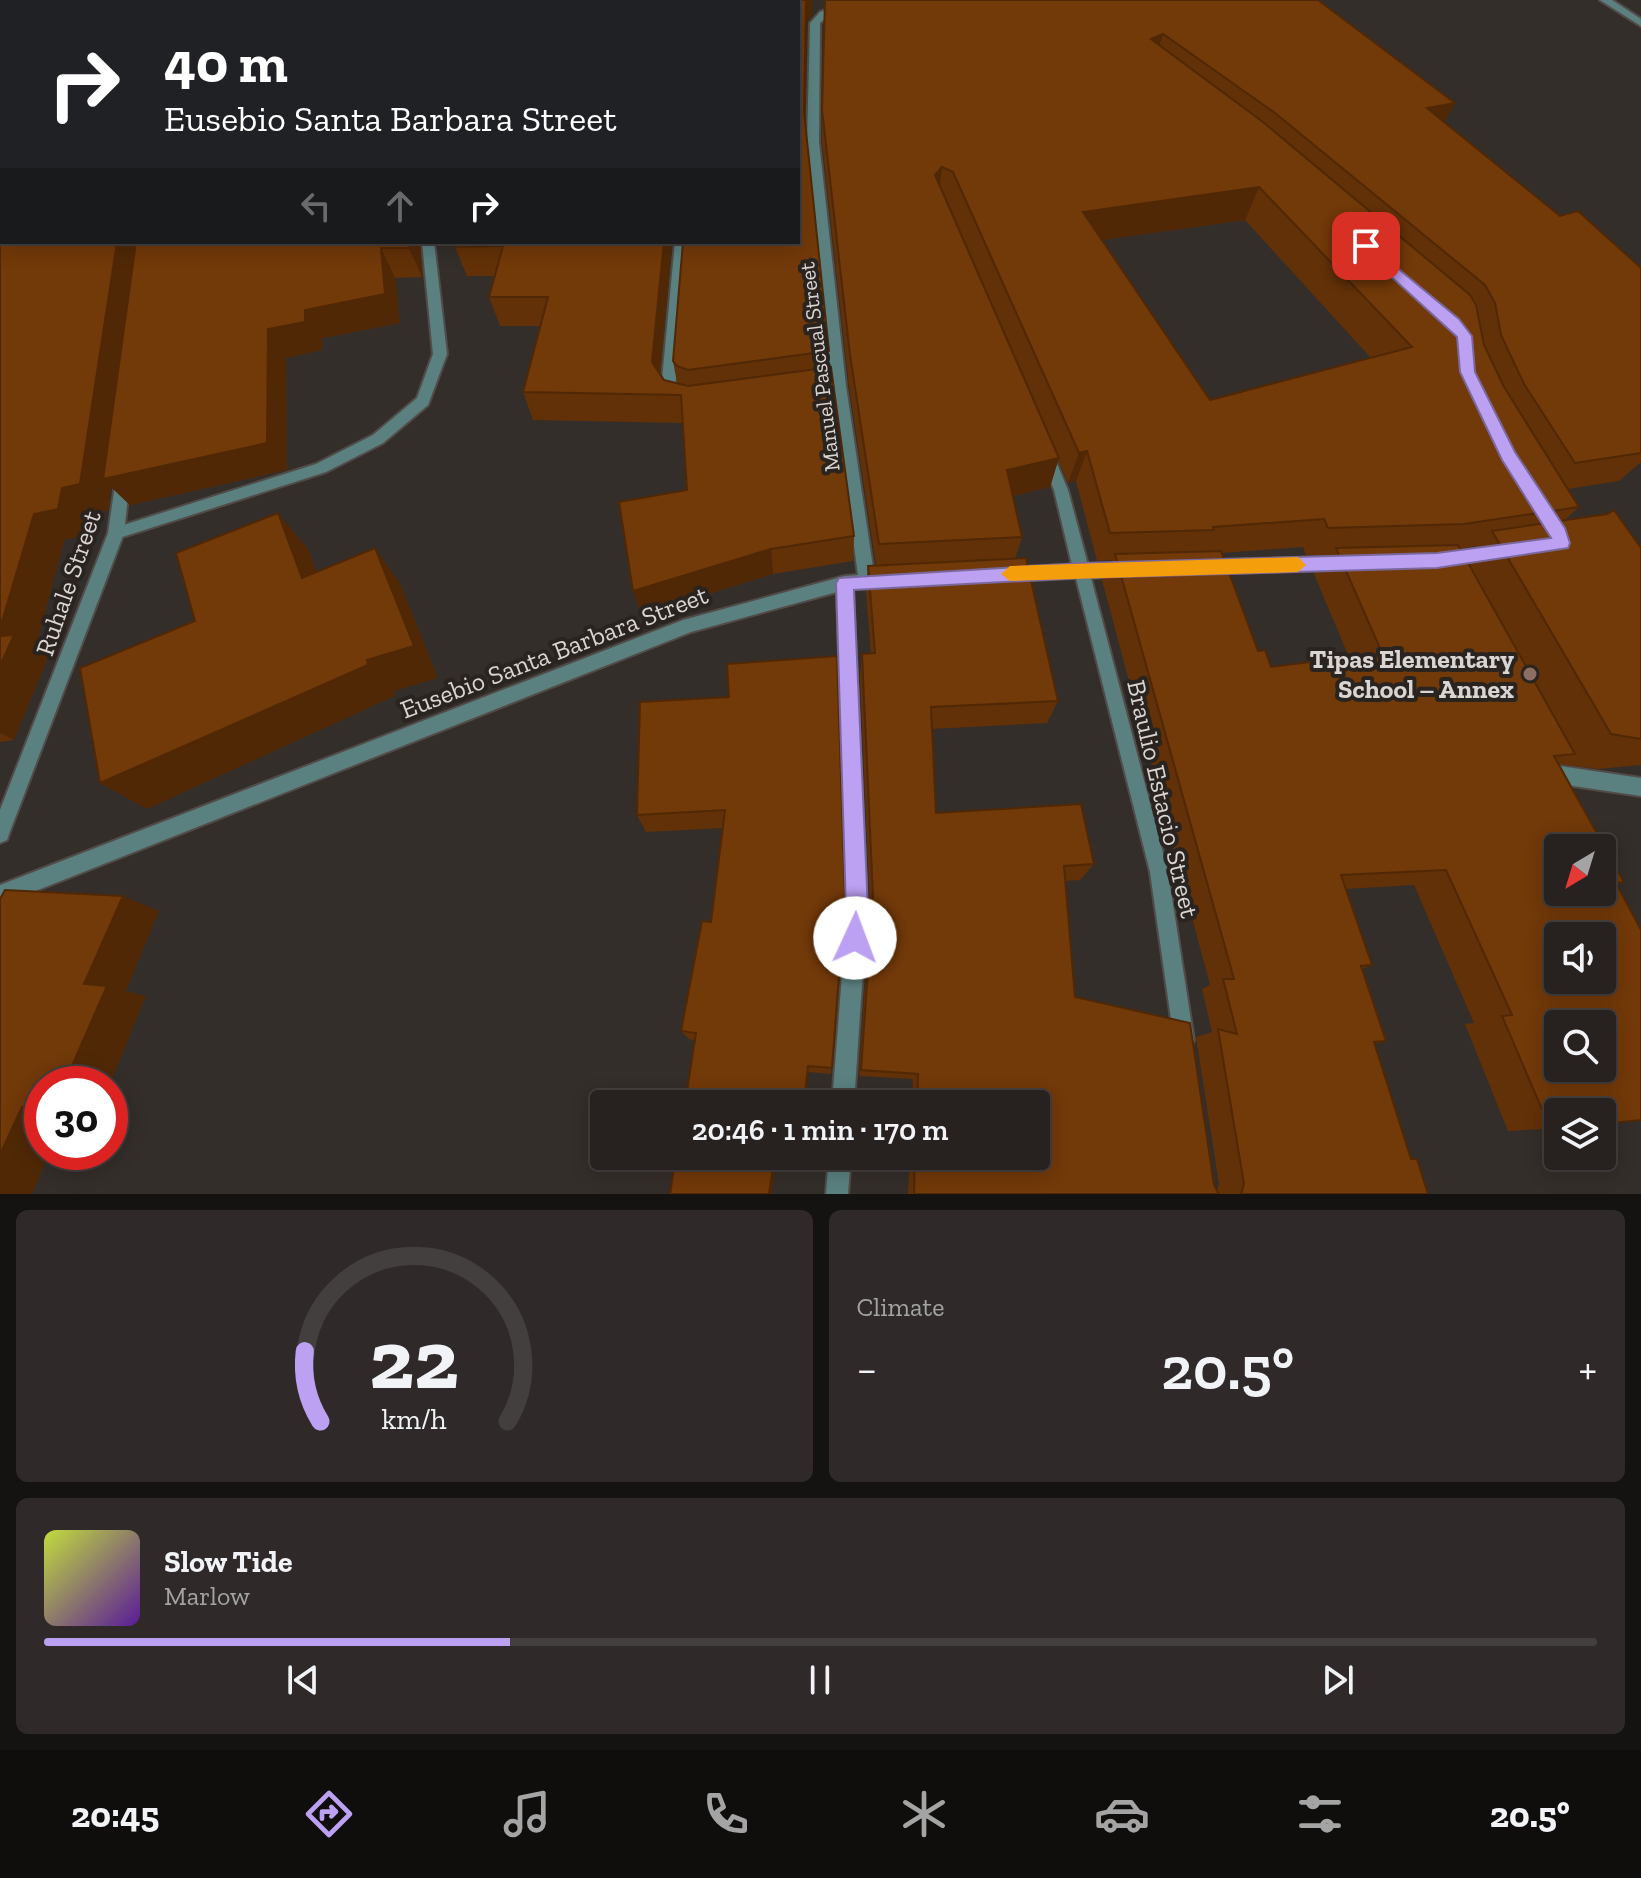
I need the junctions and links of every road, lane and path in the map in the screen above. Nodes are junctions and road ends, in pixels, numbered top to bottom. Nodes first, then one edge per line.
1 (1605, 0) edge
2 (853, 9) edge
3 (1641, 23) edge
4 (428, 244) edge
5 (681, 244) edge
6 (683, 404) edge
7 (1043, 448) edge
8 (126, 456) edge
9 (116, 533) junction
10 (1360, 563) edge
11 (1189, 568) edge
12 (1143, 569) edge
13 (1081, 571) junction
14 (989, 575) edge
15 (898, 579) edge
16 (867, 580) junction
17 (845, 583) junction
18 (1641, 787) edge
19 (1566, 798) edge
20 (0, 834) edge
21 (0, 895) edge
22 (1186, 1059) edge
23 (844, 1090) edge
24 (839, 1170) edge
25 (837, 1194) edge

1 - 3 street
2 - 16 street, Manuel Pascual Street
4 - 9 street
5 - 6 street
7 - 13 street, Braulio Estacio Street
8 - 9 street, Ruhale Street
9 - 20 street, Ruhale Street
10 - 11 street
12 - 13 street
13 - 14 street
13 - 22 street, Braulio Estacio Street
15 - 16 street, Eusebio Santa Barbara Street
16 - 17 street, Eusebio Santa Barbara Street
17 - 21 street, Eusebio Santa Barbara Street
17 - 23 street
18 - 19 street
24 - 25 street

